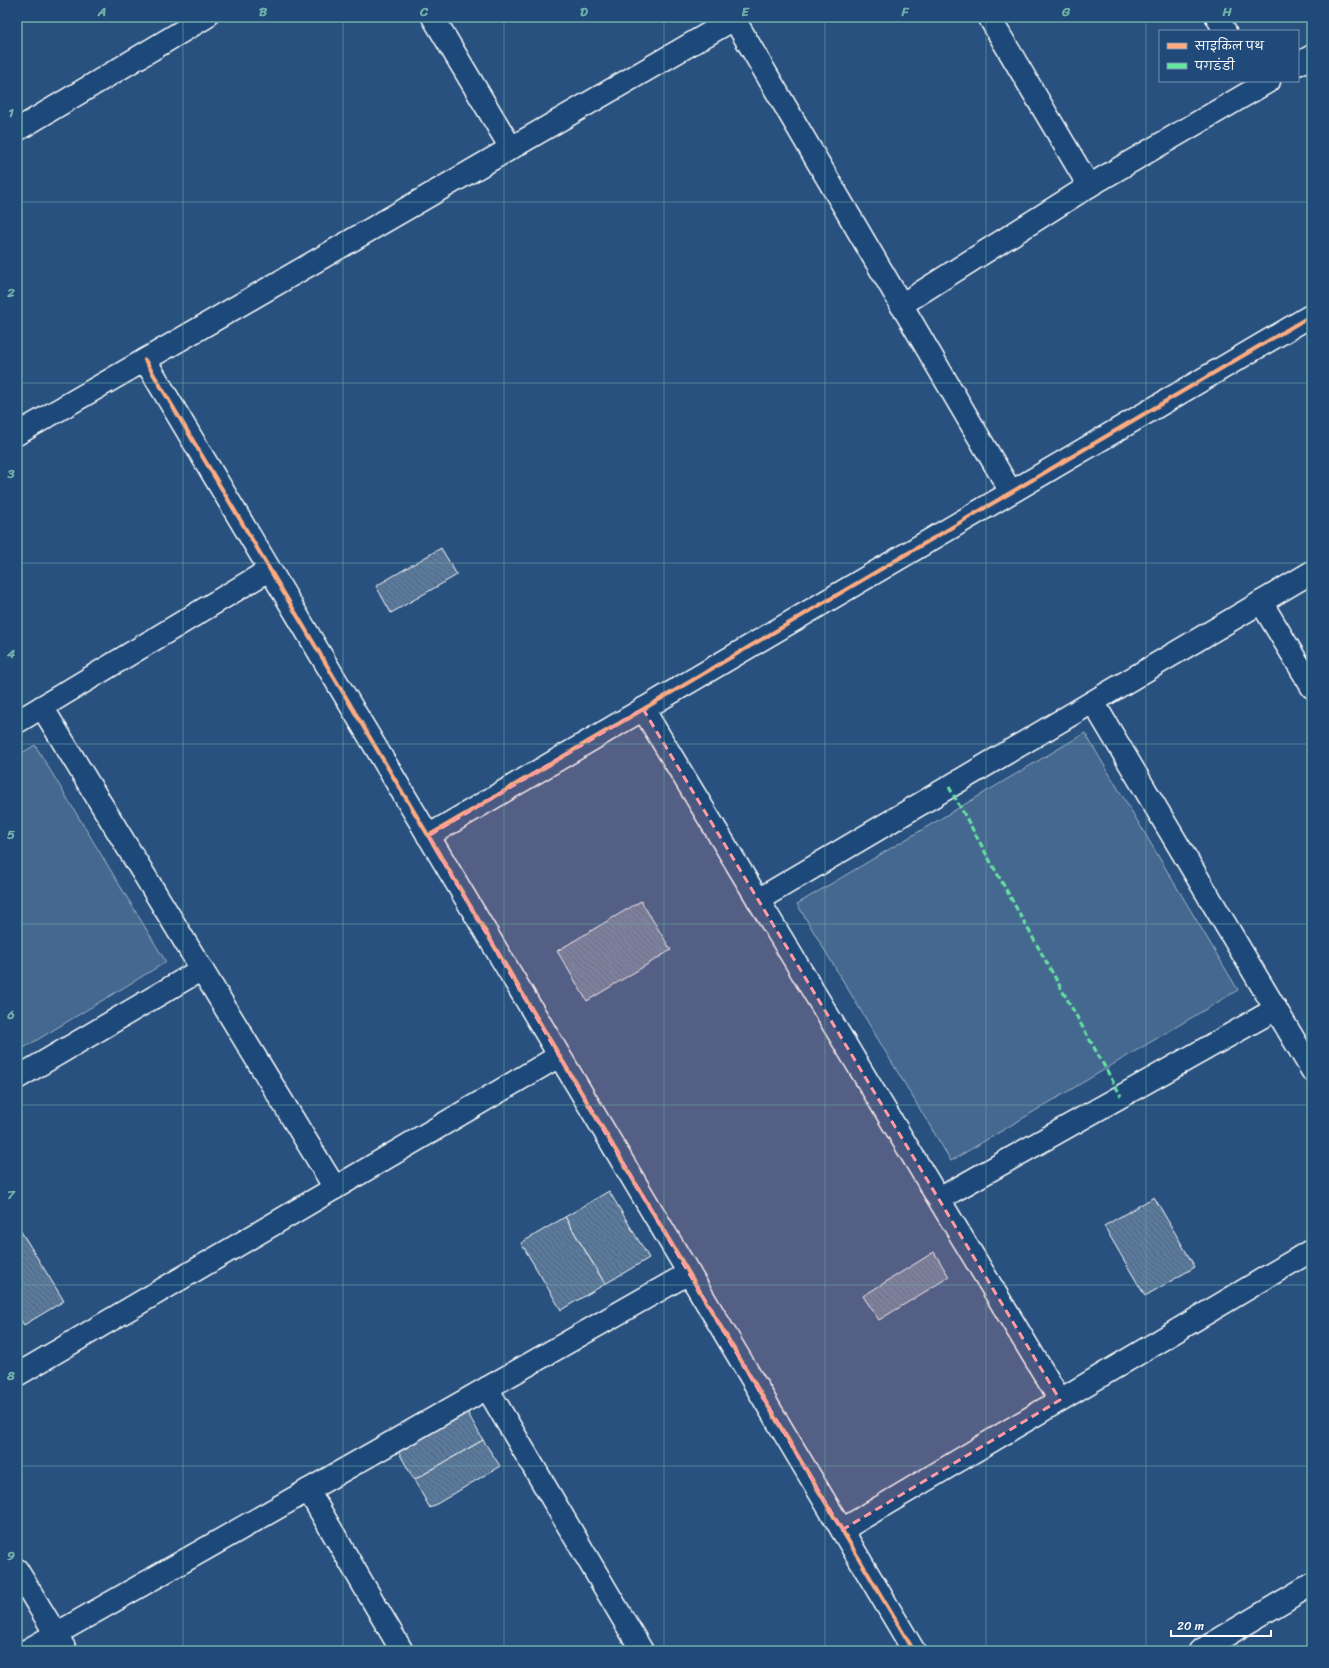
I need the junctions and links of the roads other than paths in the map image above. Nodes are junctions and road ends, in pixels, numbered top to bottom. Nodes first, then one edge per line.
1 (206, 17) edge
2 (433, 17) edge
3 (989, 17) edge
4 (1217, 17) edge
5 (734, 18) edge
6 (1224, 30) edge
7 (1312, 56) edge
8 (1299, 63) edge
9 (1261, 83) edge
10 (17, 130) edge
11 (510, 148) junction
12 (1089, 186) junction
13 (901, 304) junction
14 (1312, 315) edge
15 (145, 360) junction
16 (17, 434) edge
17 (1011, 492) junction
18 (269, 570) junction
19 (1312, 572) edge
20 (1261, 602) junction
21 (1312, 687) edge
22 (1093, 702) junction
23 (42, 707) junction
24 (643, 709) junction
25 (17, 722) edge
26 (428, 836) junction
27 (758, 900) junction
28 (202, 969) junction
29 (1276, 1009) junction
30 (559, 1056) junction
31 (1312, 1070) edge
32 (17, 1078) edge
33 (335, 1188) junction
34 (939, 1199) junction
35 (1312, 1250) edge
36 (689, 1273) junction
37 (17, 1375) edge
38 (487, 1388) junction
39 (1060, 1400) junction
40 (308, 1490) junction
41 (842, 1530) junction
42 (17, 1570) edge
43 (1312, 1584) edge
44 (61, 1643) edge
45 (636, 1649) edge
46 (26, 1651) edge
47 (402, 1651) edge
48 (914, 1651) edge
49 (1200, 1651) edge

1 - 10 street
2 - 11 street
3 - 12 street
4 - 6 street
5 - 11 street
5 - 13 street
7 - 8 street
9 - 12 street
11 - 15 street
12 - 13 street
13 - 17 street
14 - 17 street
15 - 16 street
15 - 18 street
17 - 24 street
18 - 23 street
18 - 26 street
19 - 20 street
20 - 21 street
20 - 22 street
22 - 27 street
22 - 29 street
23 - 25 street
23 - 28 street
24 - 26 street
24 - 27 street
26 - 30 street
27 - 34 street
28 - 32 street
28 - 33 street
29 - 31 street
29 - 34 street
30 - 33 street
30 - 36 street
33 - 37 street
34 - 39 street
35 - 39 street
36 - 38 street
36 - 41 street
38 - 40 street
38 - 45 street
39 - 41 street
40 - 44 street
40 - 47 street
41 - 48 street
42 - 44 street
43 - 49 street
44 - 46 street

